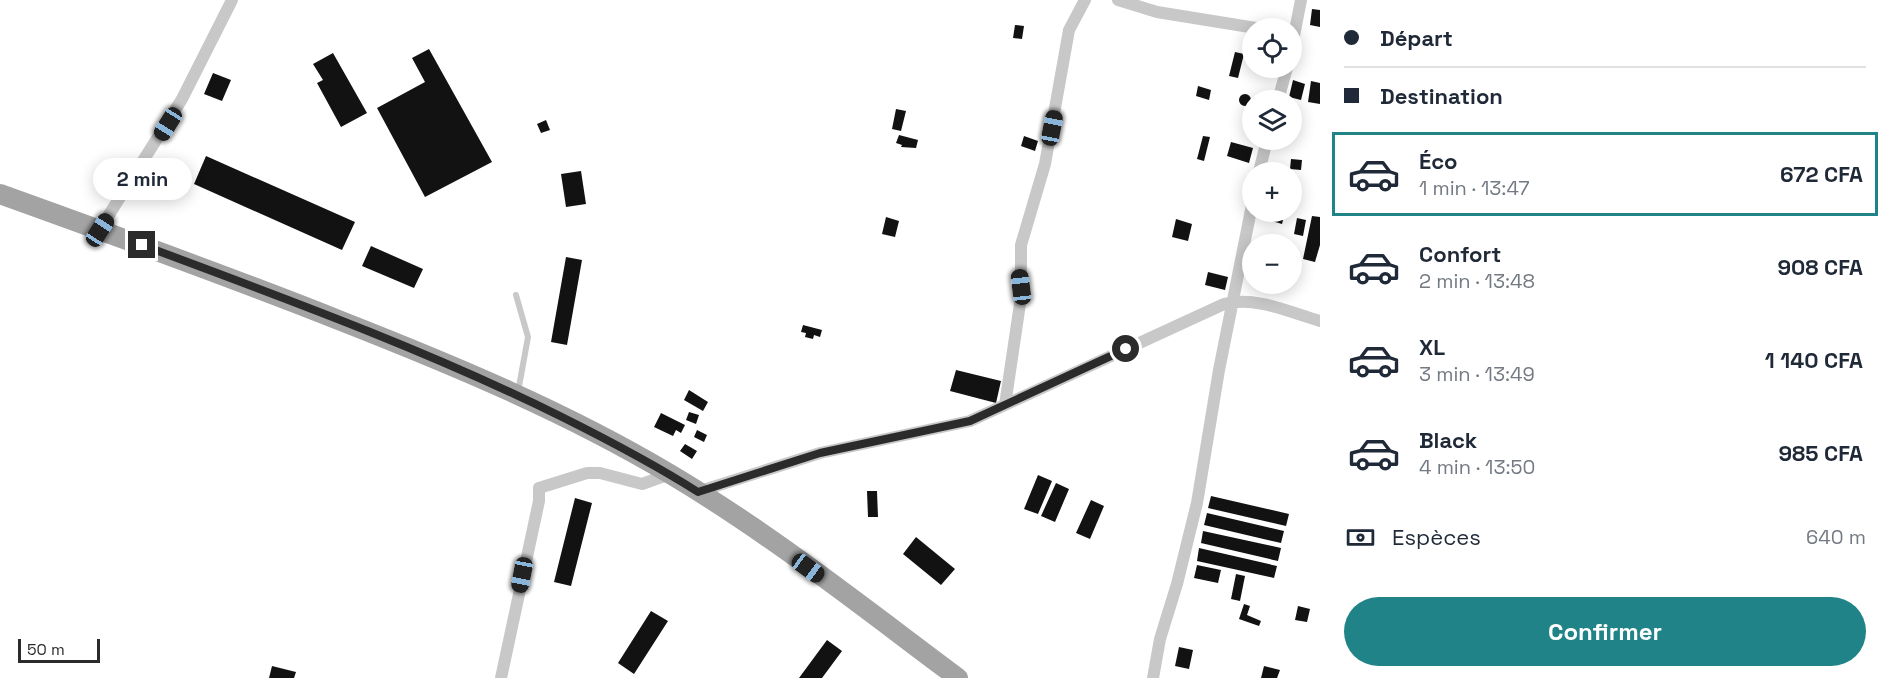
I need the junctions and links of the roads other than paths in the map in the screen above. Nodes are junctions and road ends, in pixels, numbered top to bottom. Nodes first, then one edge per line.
1 (232, 0) edge
2 (1085, 0) edge
3 (1118, 0) edge
4 (1301, 0) edge
5 (1297, 18) edge
6 (1242, 26) edge
7 (0, 194) edge
8 (1249, 222) edge
9 (100, 230) junction
10 (516, 295) dead end
11 (1234, 302) junction
12 (1320, 321) edge
13 (517, 395) junction
14 (1005, 405) junction
15 (670, 474) junction
16 (698, 492) junction
17 (501, 678) edge
18 (958, 678) edge
19 (1153, 678) edge

1 - 9 street
2 - 14 street
3 - 6 street
4 - 5 street
7 - 9 main road
8 - 11 street
9 - 13 main road
10 - 13 lane
11 - 12 street
11 - 14 street
11 - 19 street
13 - 15 main road
14 - 16 street
15 - 16 main road
15 - 17 street
16 - 18 main road

